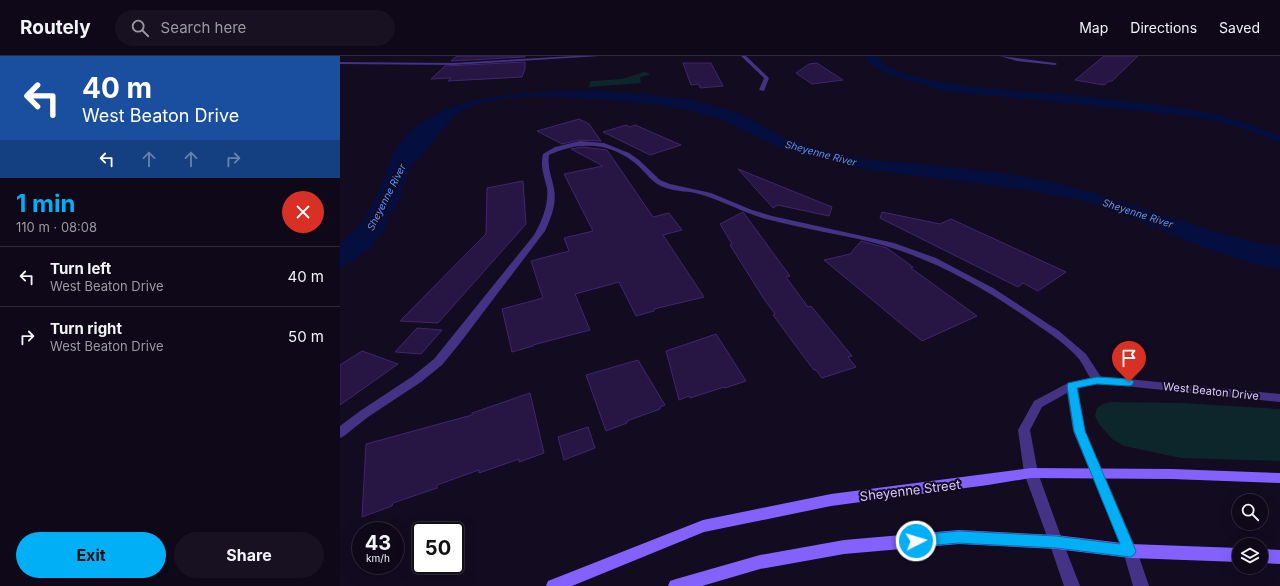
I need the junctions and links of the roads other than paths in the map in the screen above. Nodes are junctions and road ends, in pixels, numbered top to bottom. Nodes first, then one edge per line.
1 (409, 56) edge
2 (598, 56) edge
3 (743, 56) edge
4 (1002, 56) edge
5 (572, 57) edge
6 (340, 63) edge
7 (397, 64) junction
8 (1055, 64) dead end
9 (762, 90) dead end
10 (1097, 380) junction
11 (1072, 386) junction
12 (1280, 398) edge
13 (340, 433) edge
14 (1031, 473) junction
15 (1098, 474) junction
16 (1280, 478) edge
17 (1056, 542) junction
18 (1130, 551) junction
19 (1232, 555) edge
20 (1268, 556) edge
21 (1280, 557) edge
22 (554, 586) edge
23 (676, 586) edge
24 (1072, 586) edge
25 (1141, 586) edge

1 - 7 street
2 - 5 street
3 - 9 street
4 - 8 street
5 - 7 street
6 - 7 street
10 - 11 street, West Beaton Drive
10 - 12 street, West Beaton Drive
10 - 13 street
11 - 14 street, West Beaton Drive
11 - 15 street
14 - 15 main road, Sheyenne Street
14 - 17 street, West Beaton Drive
14 - 22 main road, Sheyenne Street
15 - 16 main road, Sheyenne Street
15 - 18 street
17 - 18 main road
17 - 23 main road
17 - 24 street, West Beaton Drive
18 - 19 main road
18 - 25 street
20 - 21 main road

